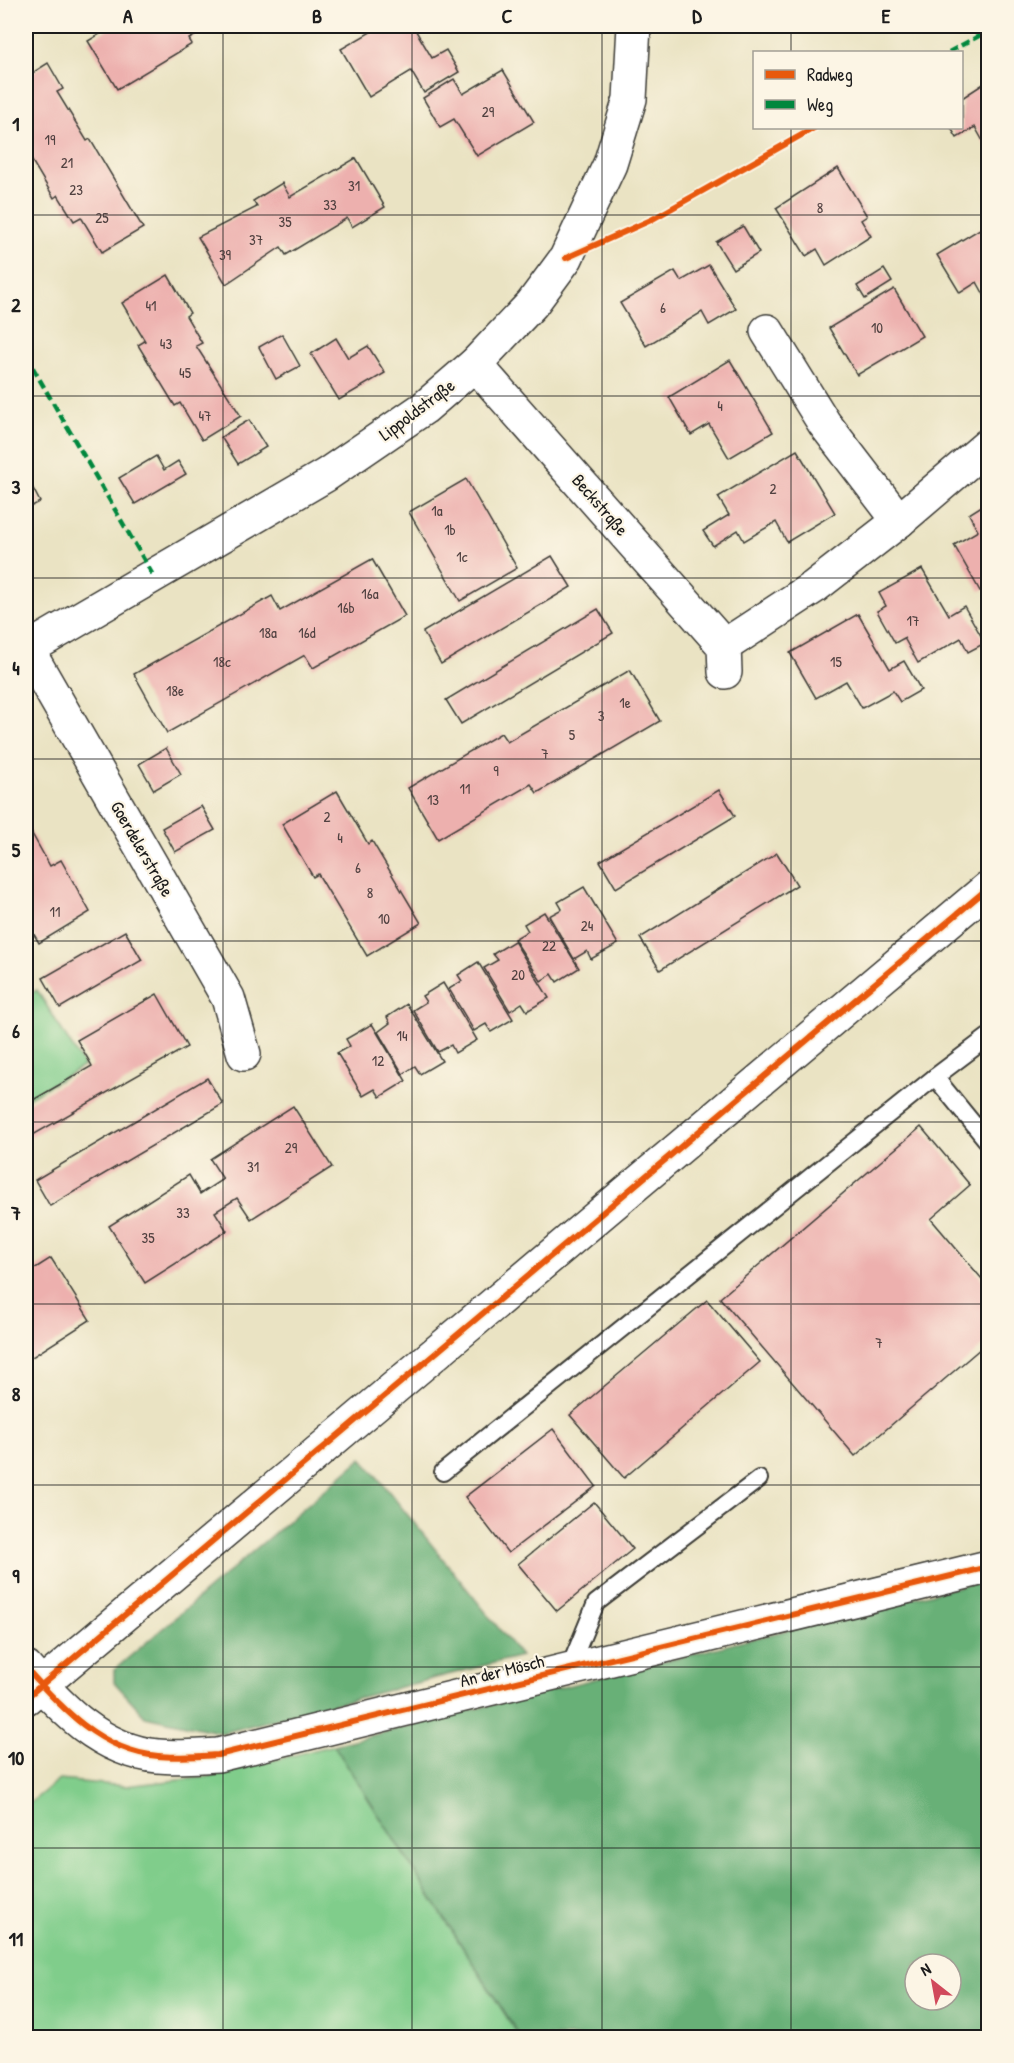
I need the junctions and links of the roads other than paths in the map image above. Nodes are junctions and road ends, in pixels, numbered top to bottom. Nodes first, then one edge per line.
1 (634, 26) edge
2 (767, 331) dead end
3 (475, 364) junction
4 (988, 445) edge
5 (899, 521) junction
6 (26, 650) edge
7 (988, 888) edge
8 (988, 1037) edge
9 (244, 1054) dead end
10 (936, 1077) junction
11 (988, 1142) edge
12 (442, 1472) dead end
13 (759, 1479) dead end
14 (988, 1567) edge
15 (569, 1670) junction
16 (31, 1684) edge

1 - 3 street, Lippoldstraße
2 - 5 street
3 - 5 street, Beckstraße
3 - 6 street, Lippoldstraße
4 - 5 street, Beckstraße
6 - 9 street, Goerdelerstraße
7 - 16 street
8 - 10 lane
10 - 11 lane
10 - 12 lane
13 - 15 lane
14 - 15 street, An der Mösch
15 - 16 street, An der Mösch

